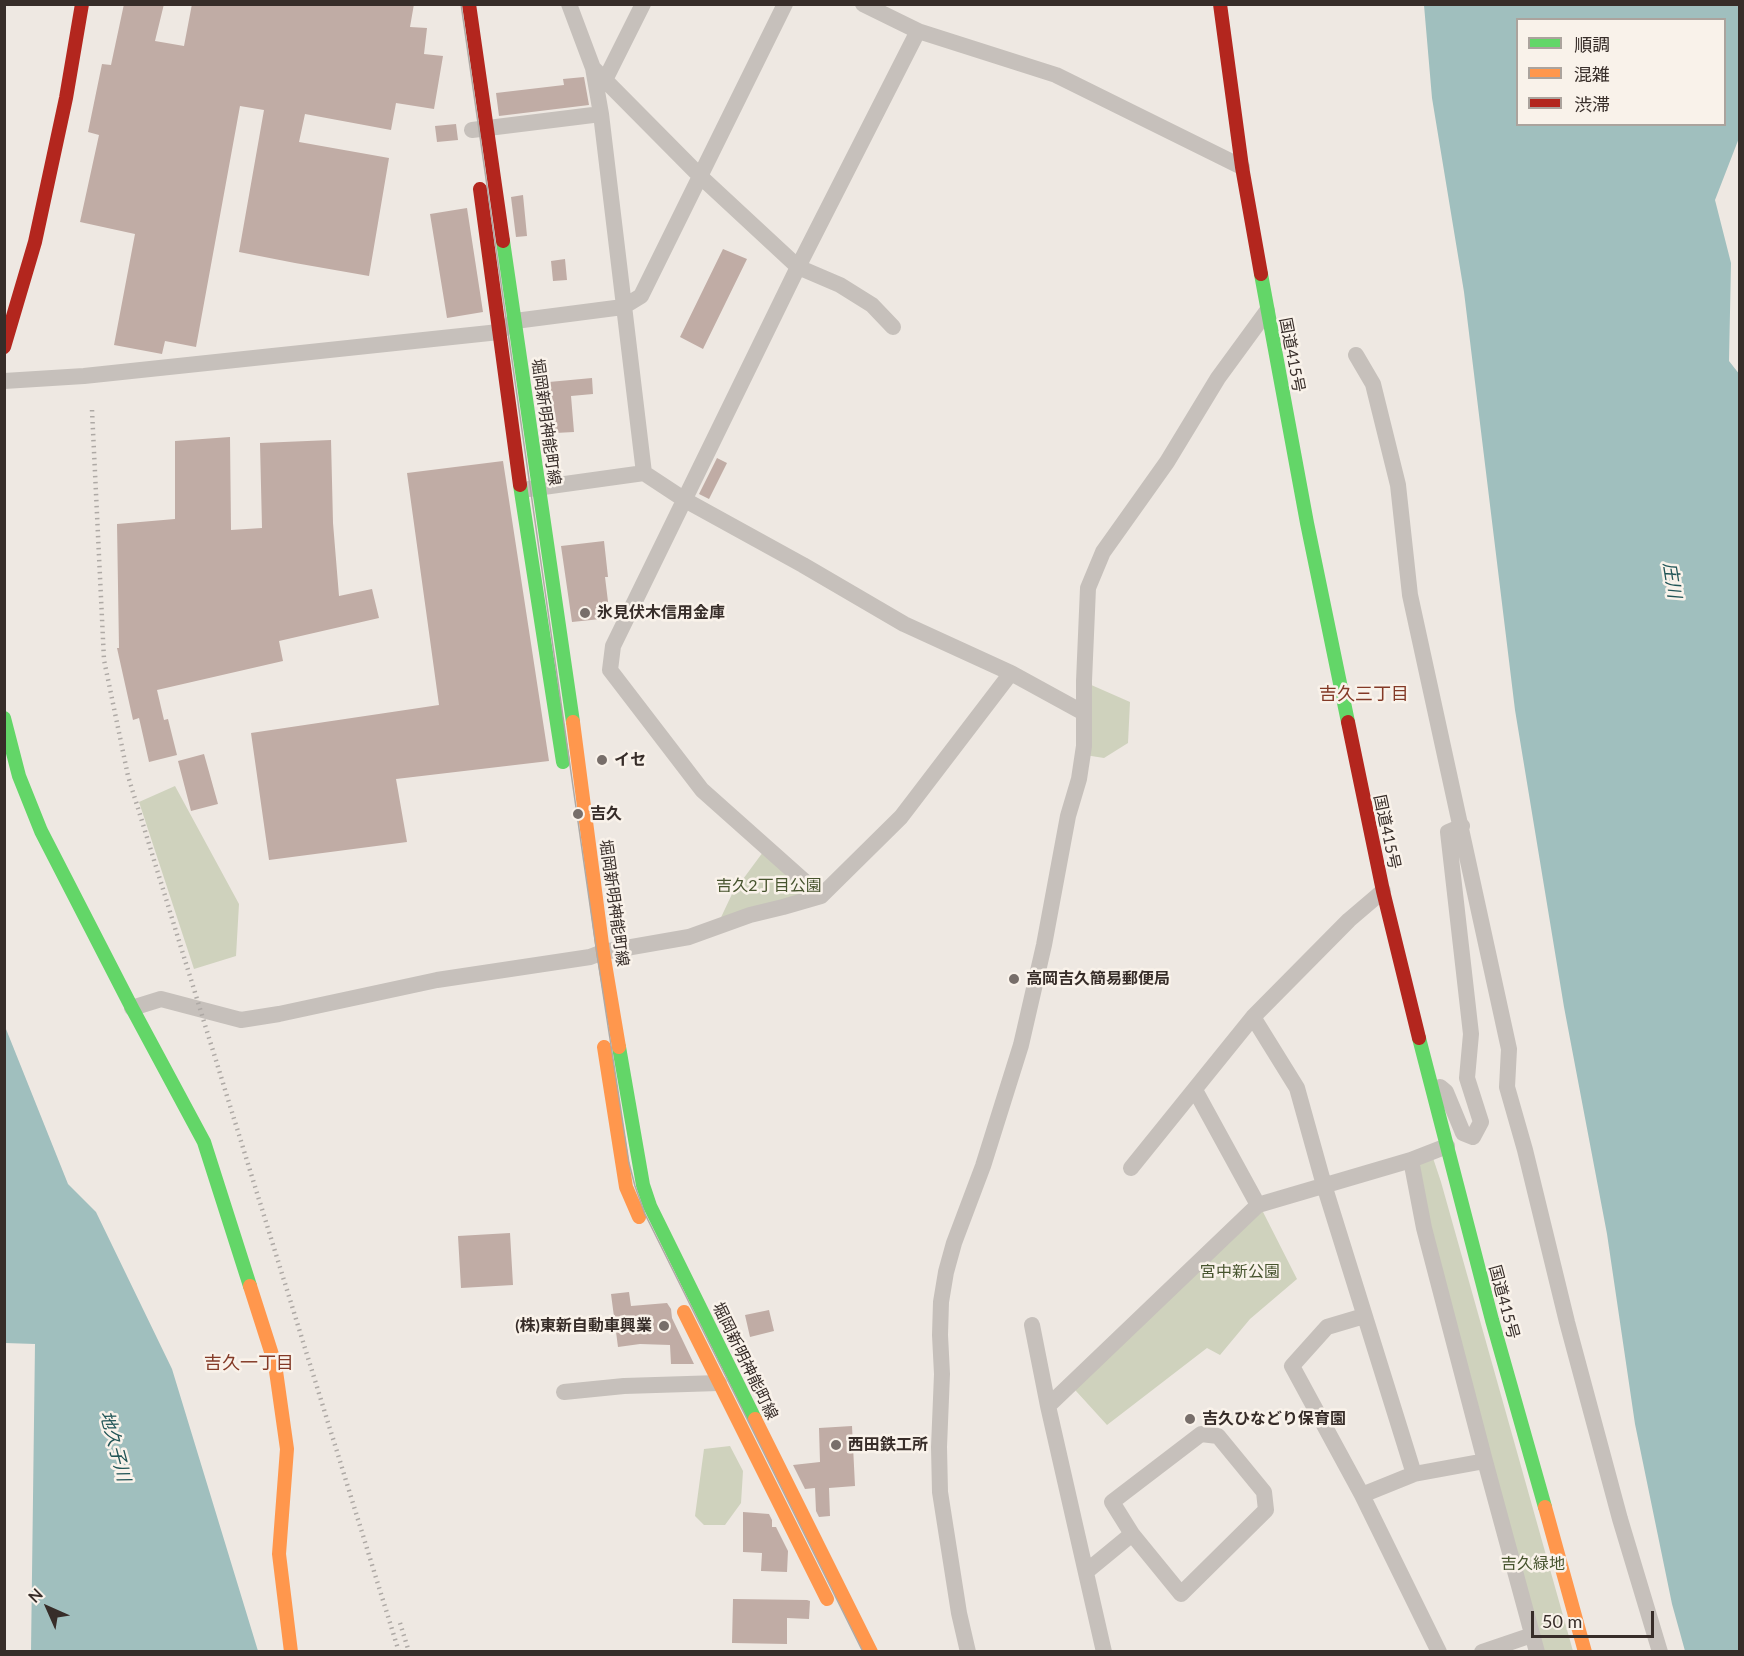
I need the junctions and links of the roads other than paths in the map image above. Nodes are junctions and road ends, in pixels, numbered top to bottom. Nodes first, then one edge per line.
1 (82, 4) edge
2 (469, 4) edge
3 (569, 4) edge
4 (643, 4) edge
5 (785, 4) edge
6 (863, 4) edge
7 (1220, 4) edge
8 (918, 31) junction
9 (593, 68) junction
10 (605, 80) junction
11 (601, 114) junction
12 (476, 130) junction
13 (1242, 167) junction
14 (701, 177) junction
15 (478, 178) dead end
16 (798, 267) junction
17 (623, 307) junction
18 (1267, 312) junction
19 (515, 321) junction
20 (893, 327) dead end
21 (499, 332) junction
22 (4, 347) edge
23 (1356, 355) dead end
24 (4, 381) edge
25 (644, 473) junction
26 (539, 488) junction
27 (521, 490) junction
28 (685, 500) junction
29 (1011, 673) junction
30 (1084, 713) junction
31 (4, 718) edge
32 (564, 770) dead end
33 (1462, 826) junction
34 (1383, 891) junction
35 (582, 894) dead end
36 (820, 896) junction
37 (592, 952) junction
38 (132, 1008) junction
39 (1253, 1017) junction
40 (602, 1037) dead end
41 (1429, 1080) junction
42 (1196, 1090) junction
43 (1447, 1146) junction
44 (1411, 1160) junction
45 (1131, 1168) dead end
46 (1324, 1185) junction
47 (1258, 1205) junction
48 (644, 1226) dead end
49 (681, 1304) dead end
50 (1364, 1316) junction
51 (1032, 1325) dead end
52 (719, 1383) junction
53 (564, 1392) dead end
54 (1048, 1406) junction
55 (1485, 1461) junction
56 (1413, 1474) junction
57 (1362, 1495) junction
58 (1132, 1534) junction
59 (1087, 1571) junction
60 (832, 1609) dead end
61 (1535, 1643) edge
62 (291, 1652) edge
63 (871, 1652) edge
64 (968, 1652) edge
65 (1104, 1652) edge
66 (1439, 1652) edge
67 (1482, 1652) edge
68 (1585, 1652) edge
69 (1660, 1652) edge

1 - 22 main road
2 - 12 main road, 堀岡新明神能町線
3 - 9 street
4 - 10 street
5 - 14 street
6 - 8 street
7 - 13 main road, 国道415号
8 - 13 street
8 - 16 street
9 - 10 street
9 - 11 street
10 - 14 street
11 - 12 street
11 - 17 street
12 - 19 main road, 堀岡新明神能町線
13 - 18 main road, 国道415号
14 - 16 street
14 - 17 street
15 - 21 main road, 堀岡新明神能町線
16 - 20 street
16 - 28 street
17 - 19 street
17 - 25 street
18 - 30 street
18 - 34 main road, 国道415号
19 - 21 street
19 - 26 main road, 堀岡新明神能町線
21 - 24 street
21 - 27 main road, 堀岡新明神能町線
23 - 33 street
25 - 26 street
25 - 28 street
26 - 27 street
26 - 37 main road, 堀岡新明神能町線
27 - 32 main road, 堀岡新明神能町線
28 - 29 street
28 - 36 street
29 - 30 street
29 - 36 street
30 - 64 street
31 - 38 main road
33 - 41 street
33 - 69 street
34 - 39 street
34 - 41 main road, 国道415号
35 - 37 main road, 堀岡新明神能町線
36 - 37 street
37 - 38 street
37 - 63 main road, 堀岡新明神能町線
38 - 62 main road
39 - 42 street
39 - 46 street
40 - 48 main road
41 - 43 main road, 国道415号
42 - 45 street
42 - 47 street
43 - 44 street
43 - 68 main road, 国道415号
44 - 46 street
44 - 55 street
46 - 47 street
46 - 50 street
47 - 54 street
49 - 52 main road, 堀岡新明神能町線
50 - 56 street
50 - 57 street
51 - 54 street
52 - 53 street
52 - 60 main road, 堀岡新明神能町線
54 - 59 street
55 - 56 street
55 - 61 street
56 - 57 street
57 - 66 street
58 - 58 street
58 - 59 street
59 - 65 street
61 - 67 street

